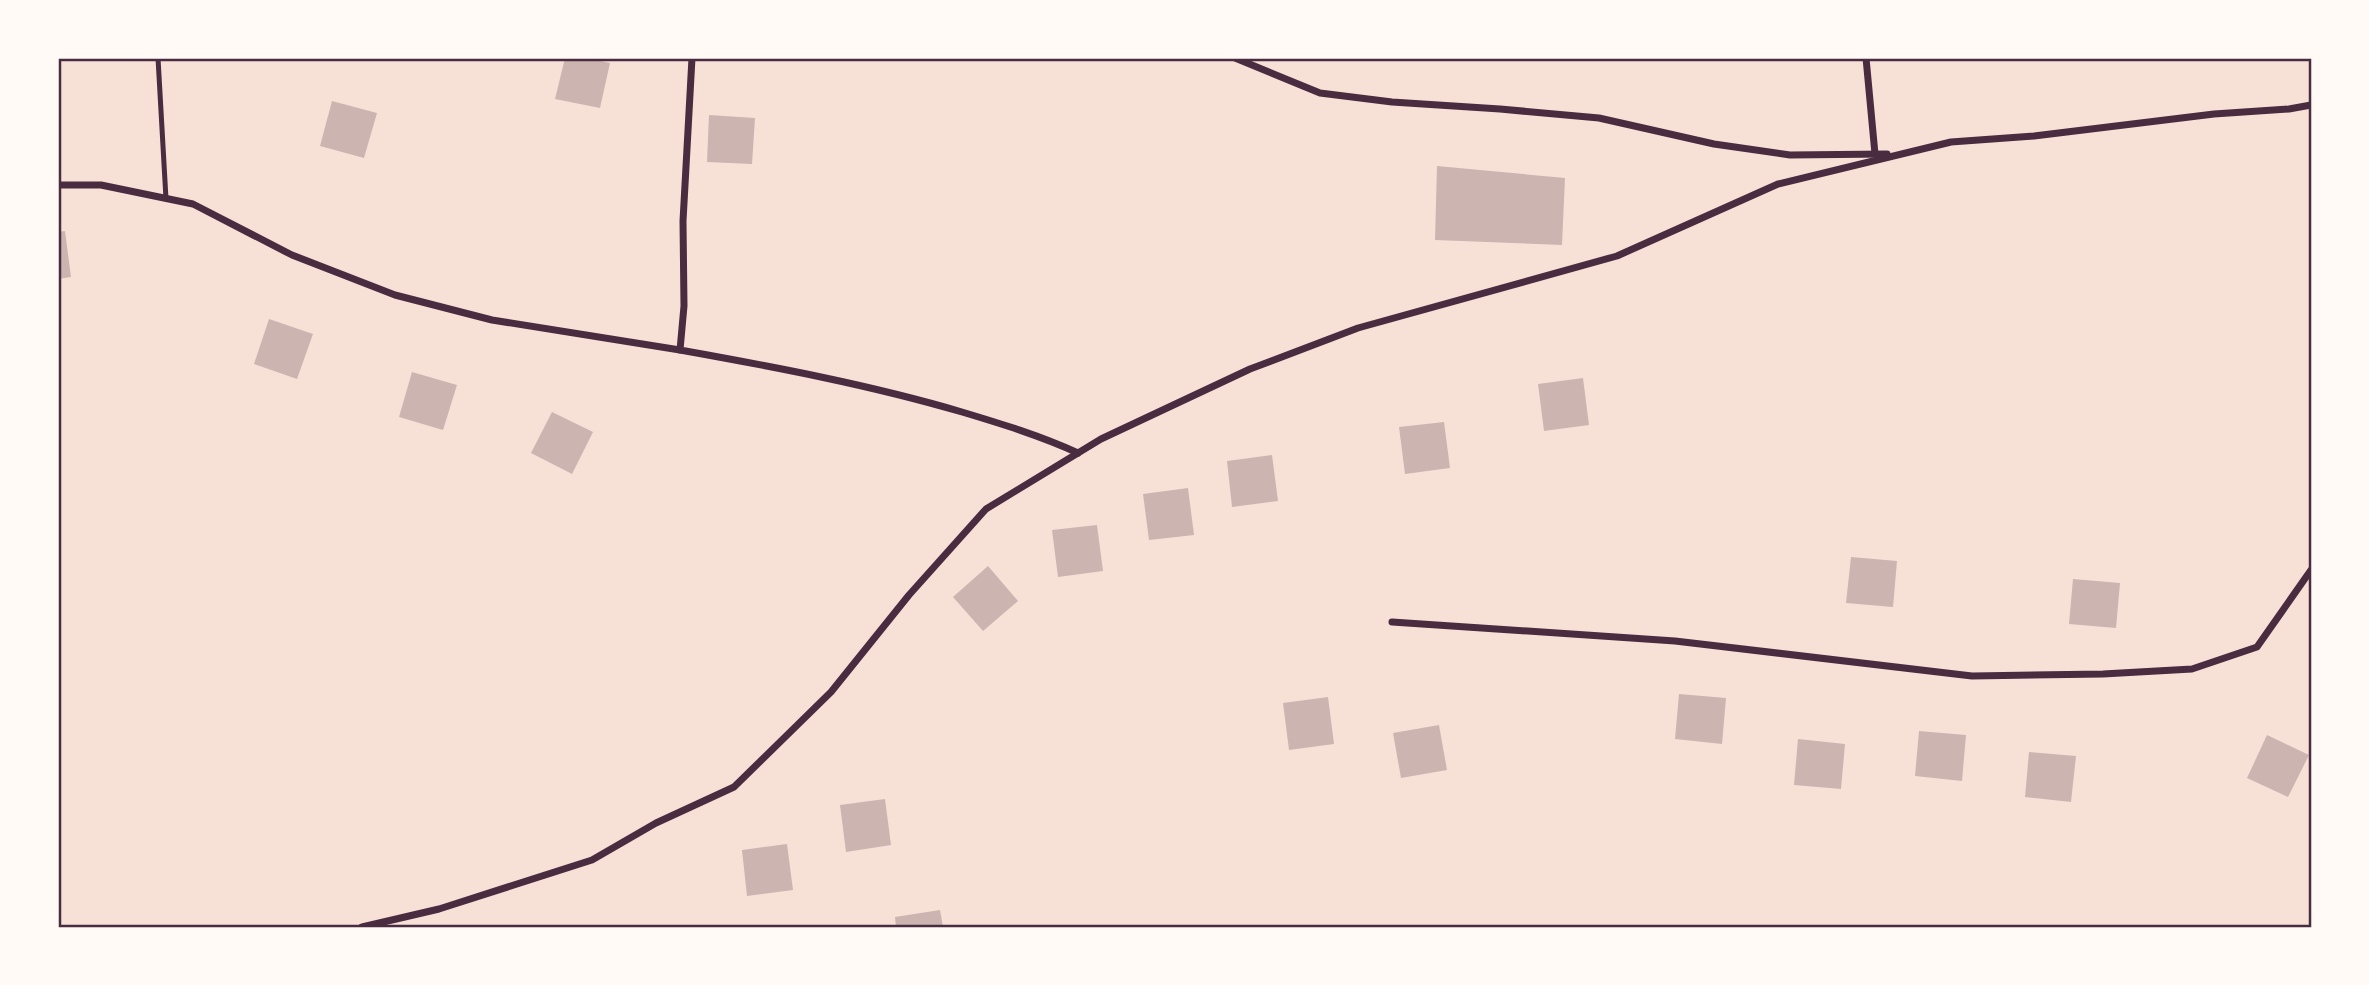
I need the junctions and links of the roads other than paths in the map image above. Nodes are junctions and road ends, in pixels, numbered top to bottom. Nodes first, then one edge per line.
1 (158, 58) edge
2 (692, 58) edge
3 (1235, 58) edge
4 (1866, 58) edge
5 (2311, 105) edge
6 (1875, 154) junction
7 (1901, 154) junction
8 (58, 185) edge
9 (166, 199) junction
10 (680, 350) junction
11 (1078, 453) junction
12 (2311, 570) edge
13 (1392, 622) dead end
14 (362, 927) edge

1 - 9 lane
2 - 10 street
3 - 6 street
4 - 6 street
5 - 7 street
6 - 7 street
7 - 11 street
8 - 9 street
9 - 10 street
10 - 11 street
11 - 14 street
12 - 13 street

